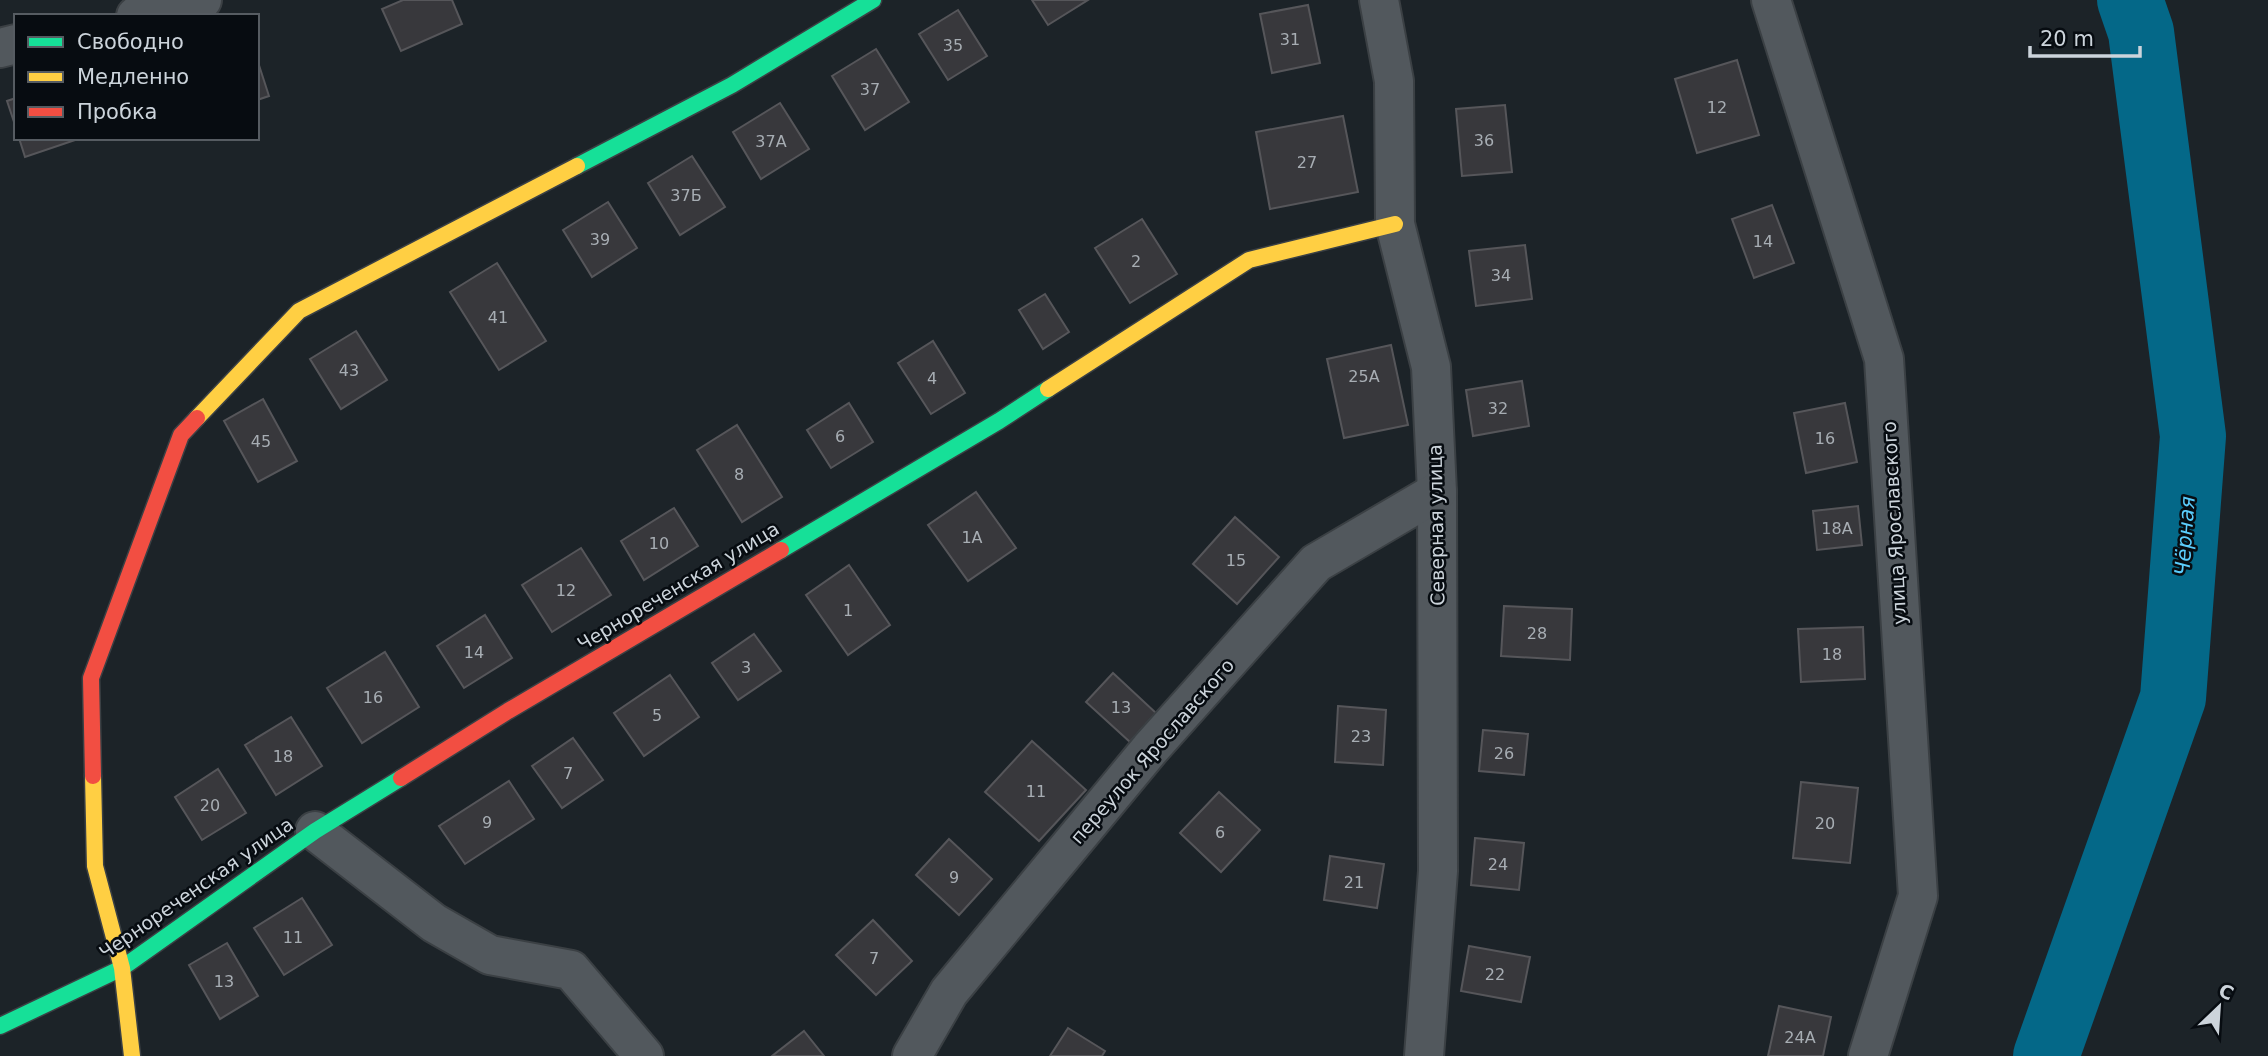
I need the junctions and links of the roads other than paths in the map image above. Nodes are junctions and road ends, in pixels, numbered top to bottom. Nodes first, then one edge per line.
1 (202, 0) edge
2 (873, 0) edge
3 (1379, 0) edge
4 (1771, 0) edge
5 (144, 14) edge
6 (1395, 224) junction
7 (1437, 492) junction
8 (315, 831) junction
9 (122, 968) junction
10 (0, 1026) edge
11 (132, 1056) edge
12 (644, 1056) edge
13 (912, 1056) edge
14 (1424, 1056) edge
15 (1868, 1056) edge

1 - 5 street
2 - 9 street
3 - 6 street, Северная улица
4 - 15 street, улица Ярославского
6 - 7 street, Северная улица
6 - 8 street, Чернореченская улица
7 - 13 street, переулок Ярославского
7 - 14 street, Северная улица
8 - 9 street, Чернореченская улица
8 - 12 street
9 - 10 street, Чернореченская улица
9 - 11 street

